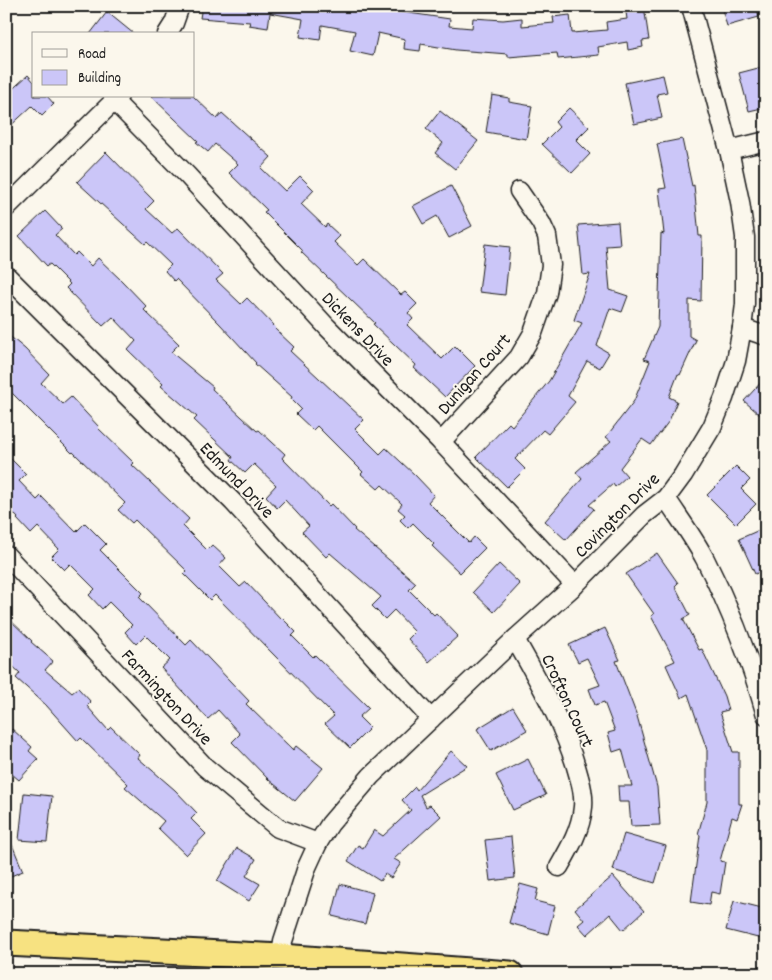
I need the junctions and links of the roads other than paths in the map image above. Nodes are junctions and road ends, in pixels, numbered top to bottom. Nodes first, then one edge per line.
1 (180, 6) edge
2 (691, 6) edge
3 (168, 32) edge
4 (116, 99) edge
5 (766, 141) edge
6 (729, 150) junction
7 (518, 191) dead end
8 (6, 208) edge
9 (6, 276) edge
10 (742, 328) junction
11 (766, 336) edge
12 (441, 442) junction
13 (666, 498) junction
14 (6, 555) edge
15 (575, 584) junction
16 (515, 639) junction
17 (766, 715) edge
18 (431, 719) junction
19 (318, 843) junction
20 (559, 866) dead end
21 (6, 944) edge
22 (281, 957) junction
23 (510, 974) edge

1 - 3 street
2 - 6 street, Covington Drive
4 - 8 street
4 - 12 street, Dickens Drive
5 - 6 street
6 - 10 street, Covington Drive
7 - 12 street, Dunigan Court
9 - 18 street, Edmund Drive
10 - 11 street
10 - 13 street, Covington Drive
12 - 15 street, Dickens Drive
13 - 15 street, Covington Drive
13 - 17 street
14 - 19 street, Farmington Drive
15 - 16 street, Covington Drive
16 - 18 street, Covington Drive
16 - 20 street, Crofton Court
18 - 19 street, Covington Drive
19 - 22 street, Covington Drive
21 - 22 highway
22 - 23 highway

